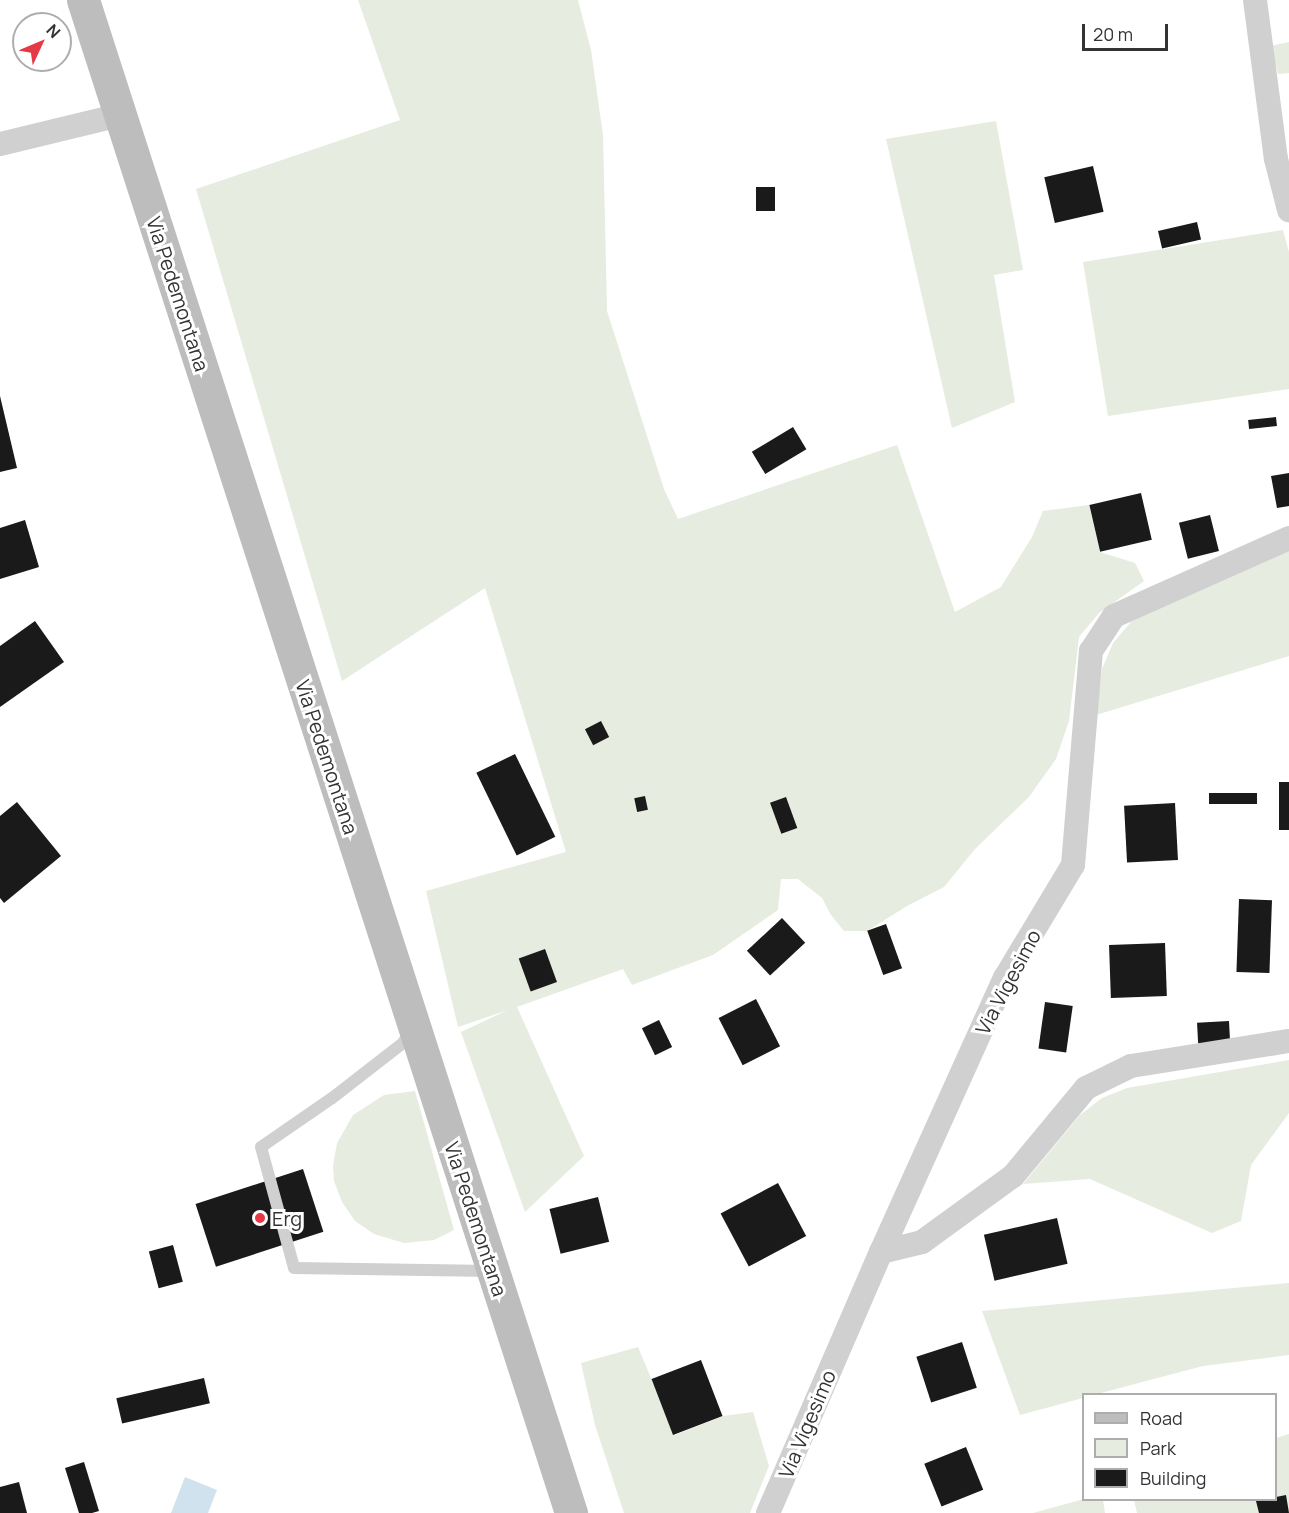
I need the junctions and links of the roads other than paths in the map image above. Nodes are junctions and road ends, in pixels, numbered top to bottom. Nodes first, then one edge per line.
1 (83, 0) edge
2 (1255, 0) edge
3 (120, 115) junction
4 (0, 144) edge
5 (1289, 210) edge
6 (1289, 538) edge
7 (413, 1024) junction
8 (1289, 1041) edge
9 (881, 1252) junction
10 (493, 1271) junction
11 (571, 1513) edge
12 (768, 1513) edge

1 - 3 street, Via Pedemontana
2 - 5 street
3 - 4 street
3 - 7 street, Via Pedemontana
6 - 9 street, Via Vigesimo
7 - 10 street, Via Pedemontana
7 - 10 lane
8 - 9 street
9 - 12 street, Via Vigesimo
10 - 11 street, Via Pedemontana

